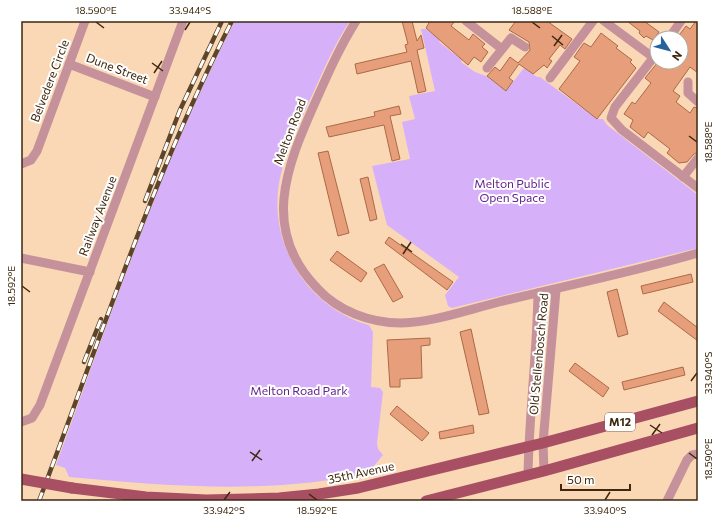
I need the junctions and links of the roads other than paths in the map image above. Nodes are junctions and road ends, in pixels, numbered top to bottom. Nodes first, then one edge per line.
1 (86, 21) edge
2 (183, 21) edge
3 (356, 21) edge
4 (466, 21) edge
5 (593, 21) edge
6 (604, 21) edge
7 (681, 21) edge
8 (675, 30) edge
9 (525, 47) dead end
10 (502, 49) junction
11 (649, 52) edge
12 (70, 64) junction
13 (649, 64) edge
14 (487, 68) dead end
15 (550, 78) dead end
16 (688, 82) dead end
17 (155, 96) junction
18 (698, 102) edge
19 (698, 158) edge
20 (21, 164) edge
21 (683, 177) junction
22 (698, 188) edge
23 (698, 253) edge
24 (21, 258) edge
25 (90, 272) junction
26 (556, 290) junction
27 (538, 293) junction
28 (698, 401) edge
29 (21, 422) edge
30 (698, 428) edge
31 (543, 443) junction
32 (528, 446) junction
33 (698, 454) edge
34 (544, 471) junction
35 (528, 475) junction
36 (21, 479) edge
37 (426, 501) edge
38 (666, 501) edge

1 - 12 street, Belvedere Circle
2 - 17 street, Railway Avenue
3 - 27 street, Melton Road
4 - 10 street
5 - 15 street
6 - 11 street
7 - 8 street
9 - 10 street
10 - 14 street
12 - 17 street, Dune Street
12 - 20 street, Belvedere Circle
13 - 21 street
16 - 18 street
17 - 25 street, Railway Avenue
19 - 21 street
21 - 22 street
23 - 26 street, Old Stellenbosch Road
24 - 25 street
25 - 29 street, Railway Avenue
26 - 27 street, Melton Road
26 - 31 street, Old Stellenbosch Road
27 - 32 street, Old Stellenbosch Road
28 - 31 main road, 35th Avenue / M12
30 - 34 main road, M12
31 - 32 main road, 35th Avenue / M12
31 - 34 street, Old Stellenbosch Road
32 - 35 street, Old Stellenbosch Road
32 - 36 main road, 35th Avenue / M12, bridge
33 - 38 street
34 - 35 main road, M12
35 - 37 main road, M12

